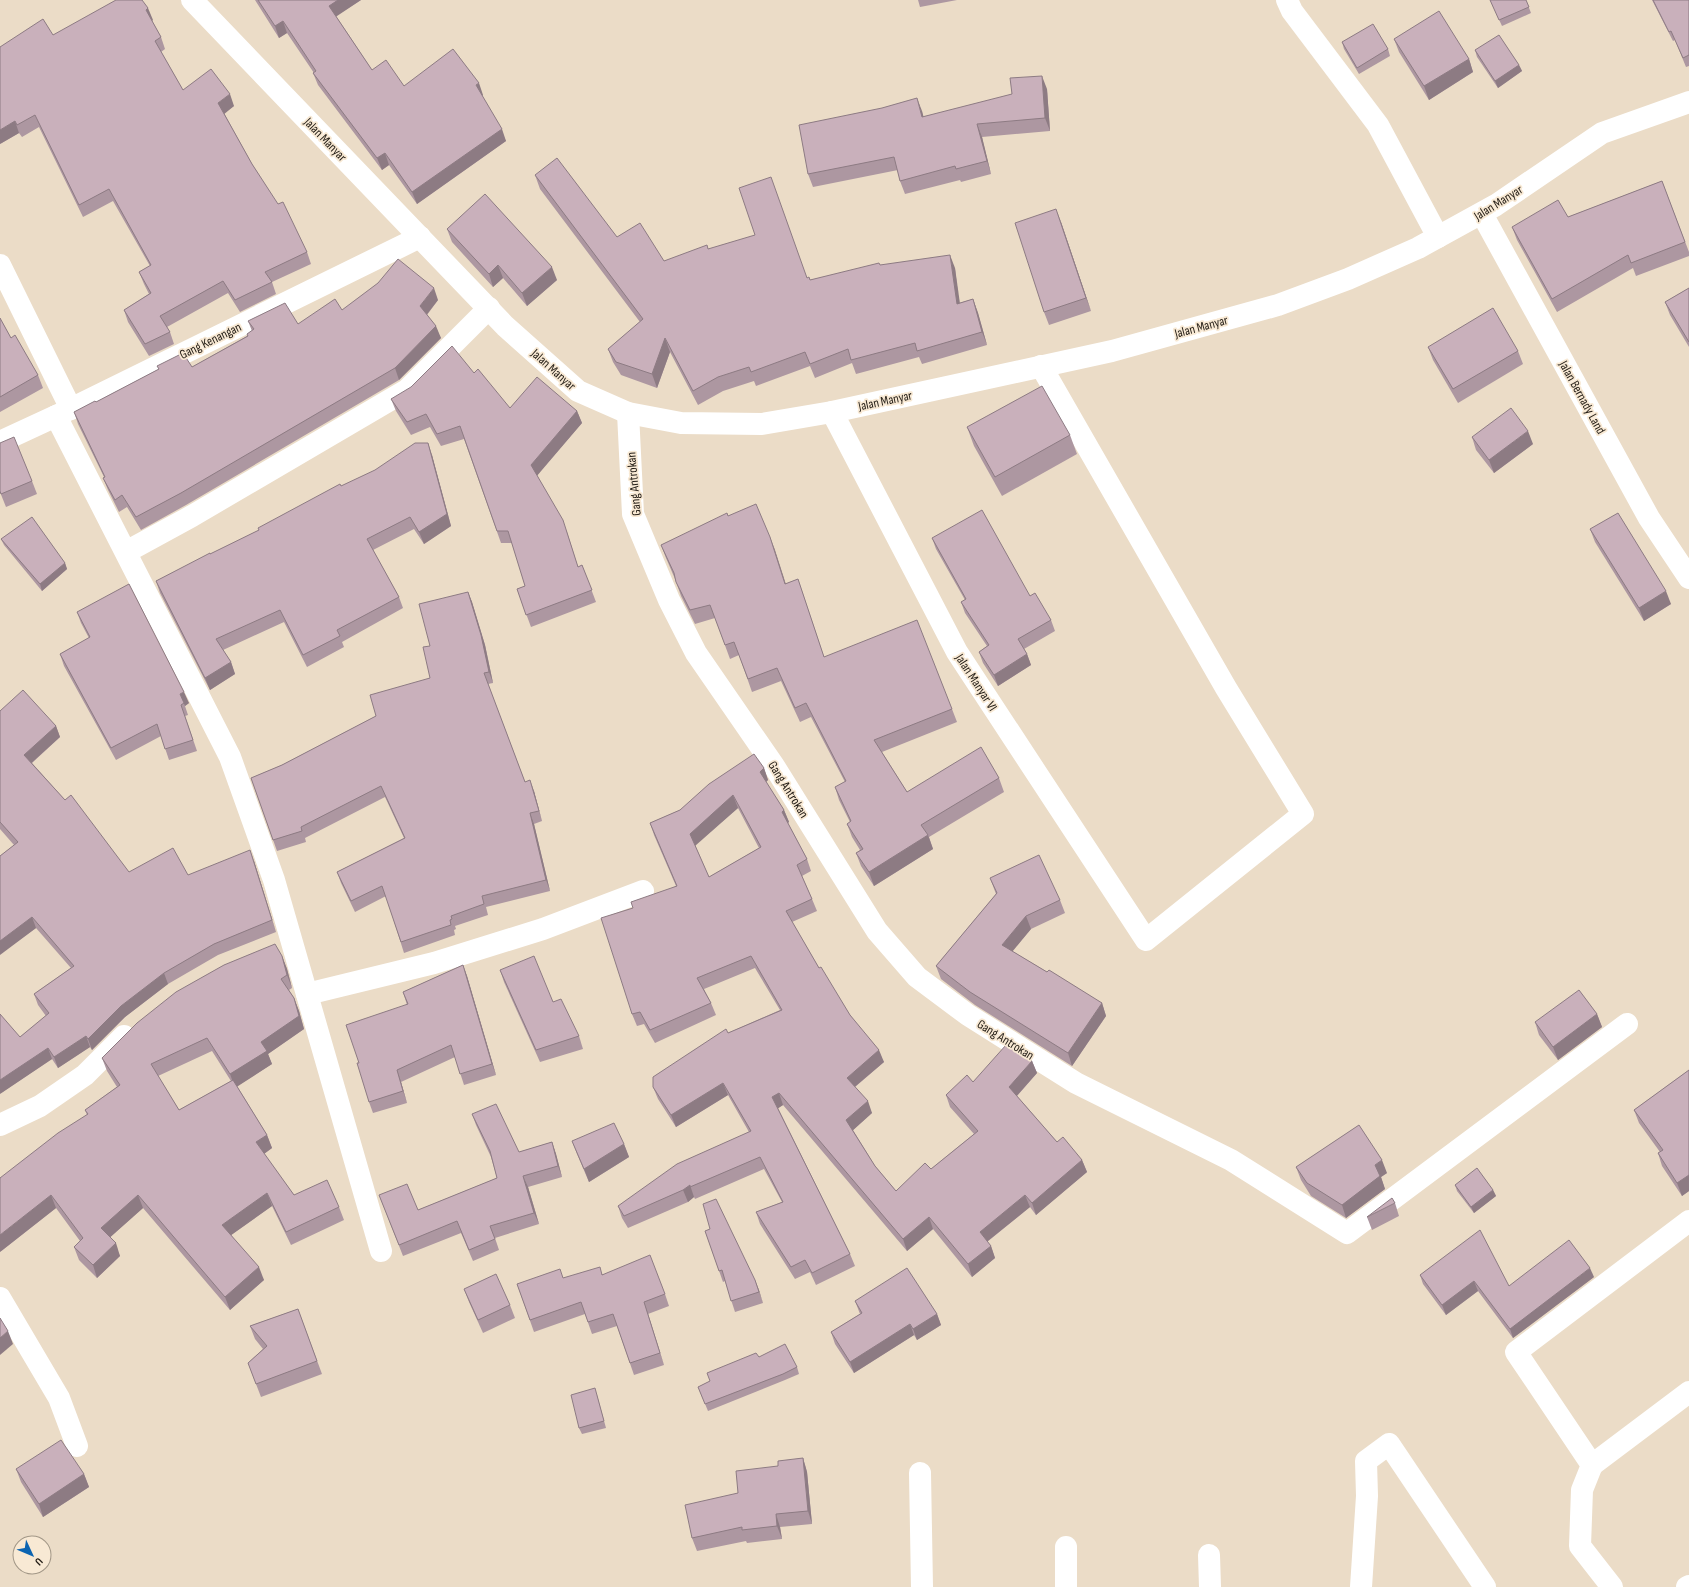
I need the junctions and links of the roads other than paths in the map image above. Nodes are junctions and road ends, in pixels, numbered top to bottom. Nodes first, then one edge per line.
1 (192, 0) edge
2 (1287, 0) edge
3 (1689, 102) edge
4 (1482, 214) junction
5 (420, 237) junction
6 (1438, 237) junction
7 (0, 265) edge
8 (488, 308) junction
9 (1041, 366) junction
10 (832, 412) junction
11 (63, 413) junction
12 (628, 413) junction
13 (0, 442) edge
14 (126, 552) junction
15 (1689, 578) edge
16 (643, 891) dead end
17 (291, 939) junction
18 (271, 947) edge
19 (307, 994) junction
20 (139, 1023) edge
21 (1627, 1024) dead end
22 (0, 1125) edge
23 (1689, 1221) edge
24 (381, 1251) dead end
25 (0, 1298) edge
26 (1689, 1392) edge
27 (77, 1446) dead end
28 (1592, 1465) junction
29 (920, 1473) dead end
30 (1066, 1547) dead end
31 (1209, 1555) dead end
32 (922, 1587) edge
33 (1066, 1587) edge
34 (1210, 1587) edge
35 (1361, 1587) edge
36 (1485, 1587) edge
37 (1612, 1587) edge

1 - 5 street, Jalan Manyar
2 - 6 street
3 - 4 street, Jalan Manyar
4 - 6 street, Jalan Manyar
4 - 15 street, Jalan Bernady Land
5 - 8 street, Jalan Manyar
5 - 11 street, Gang Kenangan
6 - 9 street, Jalan Manyar
7 - 11 street
8 - 12 street, Jalan Manyar
8 - 14 street
9 - 10 street, Jalan Manyar
9 - 10 street, Jalan Manyar VI
10 - 12 street, Jalan Manyar
11 - 13 street, Gang Kenangan
11 - 14 street
12 - 21 street, Gang Antrokan
14 - 17 street
16 - 19 street
17 - 18 street
17 - 19 street
19 - 24 street
20 - 22 street
23 - 28 street
25 - 27 street
26 - 28 street
28 - 37 street
29 - 32 street
30 - 33 street
31 - 34 street
35 - 36 street

